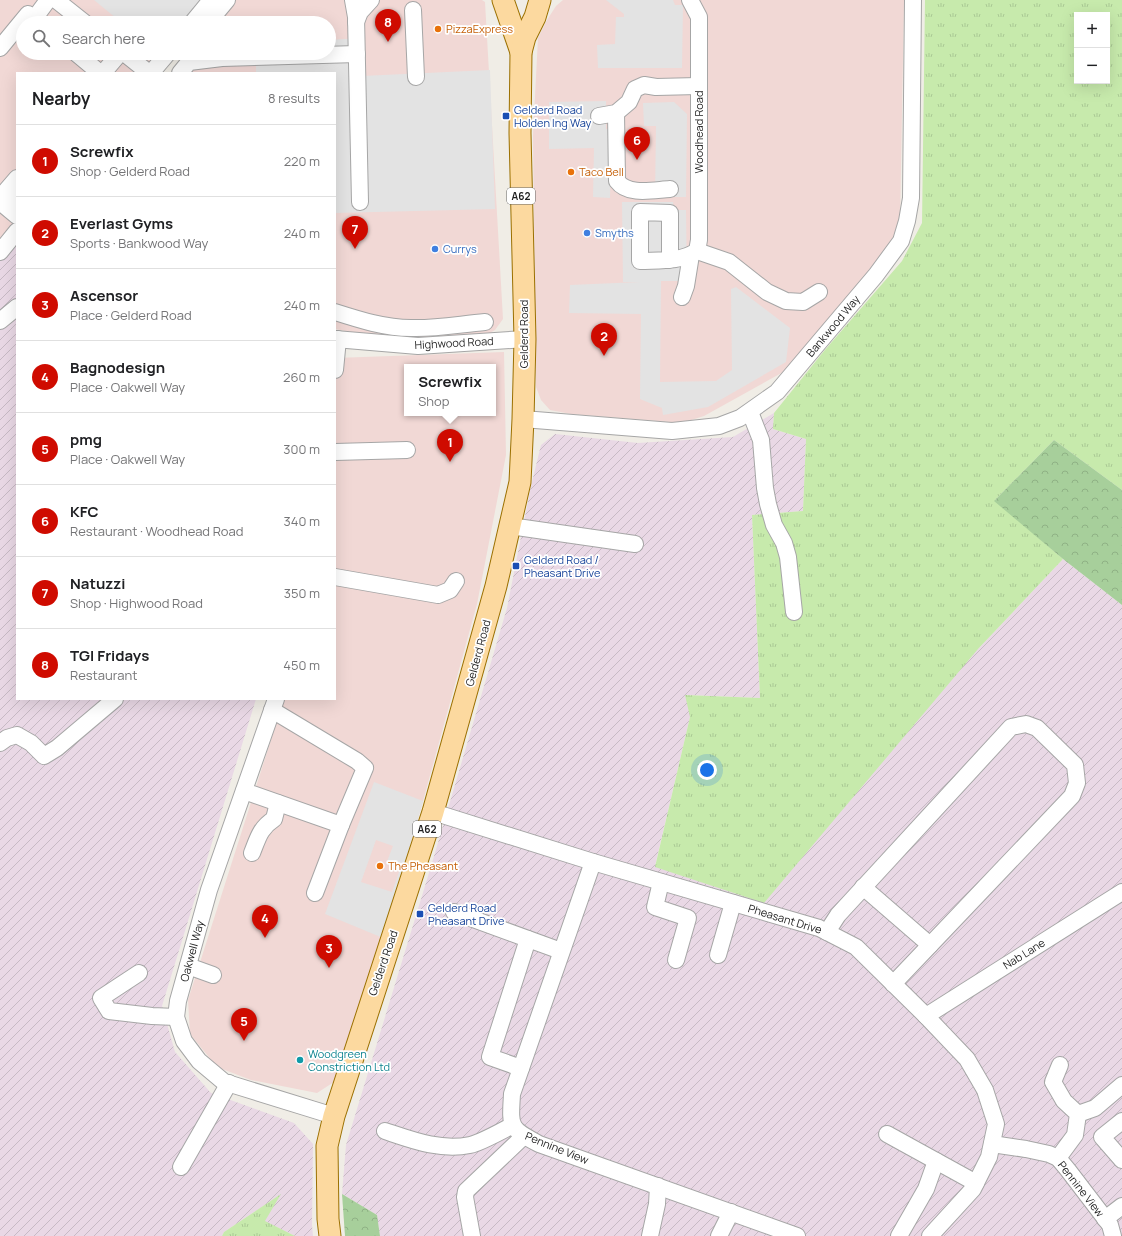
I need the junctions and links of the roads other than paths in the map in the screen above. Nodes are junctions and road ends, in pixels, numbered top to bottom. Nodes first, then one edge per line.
1 (48, 0) edge
2 (56, 0) edge
3 (210, 0) edge
4 (227, 0) edge
5 (353, 0) edge
6 (371, 0) edge
7 (503, 0) edge
8 (540, 0) edge
9 (690, 0) edge
10 (913, 0) edge
11 (413, 10) dead end
12 (39, 16) edge
13 (70, 16) edge
14 (197, 16) edge
15 (214, 16) edge
16 (356, 19) junction
17 (16, 29) edge
18 (0, 48) edge
19 (521, 52) junction
20 (336, 54) edge
21 (357, 54) junction
22 (84, 60) edge
23 (114, 60) edge
24 (133, 60) edge
25 (199, 60) edge
26 (175, 63) edge
27 (99, 72) edge
28 (104, 72) edge
29 (149, 72) edge
30 (152, 72) edge
31 (161, 72) edge
32 (416, 77) dead end
33 (698, 86) junction
34 (616, 113) junction
35 (599, 116) dead end
36 (16, 180) edge
37 (670, 189) dead end
38 (6, 196) edge
39 (360, 202) dead end
40 (16, 214) edge
41 (16, 232) edge
42 (0, 251) edge
43 (685, 256) junction
44 (818, 292) dead end
45 (682, 297) dead end
46 (16, 308) edge
47 (336, 312) edge
48 (0, 321) edge
49 (485, 322) dead end
50 (336, 339) edge
51 (524, 339) junction
52 (750, 412) junction
53 (523, 419) junction
54 (407, 450) dead end
55 (336, 452) edge
56 (510, 526) junction
57 (635, 544) dead end
58 (336, 578) edge
59 (456, 581) dead end
60 (794, 612) dead end
61 (114, 700) edge
62 (274, 705) edge
63 (0, 743) edge
64 (244, 791) junction
65 (278, 803) junction
66 (433, 812) junction
67 (341, 825) junction
68 (252, 853) dead end
69 (593, 862) junction
70 (661, 882) junction
71 (863, 887) junction
72 (1122, 892) edge
73 (315, 893) dead end
74 (733, 903) junction
75 (454, 912) dead end
76 (827, 932) junction
77 (528, 939) junction
78 (930, 945) junction
79 (562, 951) junction
80 (718, 955) dead end
81 (676, 960) dead end
82 (188, 966) junction
83 (139, 973) dead end
84 (213, 975) dead end
85 (893, 984) junction
86 (926, 1016) junction
87 (176, 1017) junction
88 (1060, 1065) dead end
89 (521, 1068) junction
90 (229, 1083) junction
91 (1122, 1085) edge
92 (1078, 1114) junction
93 (334, 1116) junction
94 (1122, 1121) edge
95 (385, 1130) dead end
96 (518, 1131) junction
97 (887, 1134) dead end
98 (992, 1144) junction
99 (1058, 1158) junction
100 (1122, 1160) edge
101 (936, 1161) junction
102 (181, 1167) dead end
103 (976, 1183) junction
104 (658, 1186) junction
105 (1122, 1206) edge
106 (731, 1212) junction
107 (1105, 1219) junction
108 (330, 1236) edge
109 (472, 1236) edge
110 (650, 1236) edge
111 (719, 1236) edge
112 (797, 1236) edge
113 (899, 1236) edge
114 (930, 1236) edge
115 (1113, 1236) edge

1 - 12 street
2 - 13 street
3 - 14 street
4 - 15 street
5 - 16 street
6 - 16 street
7 - 8 main road, Gelderd Road / A62
7 - 19 main road, Gelderd Road / A62
8 - 19 main road, Gelderd Road / A62
9 - 33 street, Woodhead Road
10 - 52 street, Bankwood Way
11 - 32 street
16 - 21 street
17 - 18 street
19 - 51 main road, Gelderd Road / A62
20 - 21 street
21 - 39 street
22 - 27 street
23 - 28 street
24 - 29 street
25 - 26 street
26 - 30 street
26 - 31 street
33 - 34 street
33 - 43 street, Woodhead Road
34 - 35 street
34 - 37 street
36 - 38 street
38 - 40 street
41 - 42 street
43 - 44 street
43 - 45 street, Woodhead Road
46 - 48 street
47 - 49 street
50 - 51 street, Highwood Road
51 - 53 main road, Gelderd Road / A62
52 - 53 street, Bankwood Way
52 - 60 street
53 - 56 main road, Gelderd Road / A62
54 - 55 street
56 - 57 street
56 - 66 main road, Gelderd Road / A62
58 - 59 street
61 - 63 street
62 - 64 street, Oakwell Way
62 - 67 street
64 - 65 street
64 - 82 street, Oakwell Way
65 - 67 street
65 - 68 street
66 - 69 street, Pheasant Drive
66 - 93 main road, Gelderd Road / A62
67 - 73 street
69 - 70 street, Pheasant Drive
69 - 79 street, Pennine View
70 - 74 street, Pheasant Drive
70 - 81 street
71 - 76 street
71 - 78 street
71 - 78 street
72 - 86 street, Nab Lane
74 - 76 street, Pheasant Drive
74 - 80 street
75 - 77 street
76 - 85 street, Pheasant Drive
77 - 79 street
77 - 89 street
78 - 85 street
79 - 89 street, Pennine View
82 - 84 street
82 - 87 street, Oakwell Way
83 - 87 street
85 - 86 street, Pheasant Drive
86 - 98 street, Pheasant Drive
87 - 90 street, Oakwell Way
88 - 92 street
89 - 96 street, Pennine View
90 - 93 street, Oakwell Way
90 - 102 street
91 - 92 street
92 - 99 street
93 - 108 main road, Gelderd Road / A62
94 - 100 street
95 - 96 street
96 - 104 street, Pennine View
96 - 109 street
97 - 101 street
98 - 99 street, Pennine View
98 - 103 street, Pheasant Drive
99 - 107 street, Pennine View
101 - 103 street
101 - 113 street
103 - 114 street, Pheasant Drive
104 - 106 street, Pennine View
104 - 110 street
105 - 107 street
106 - 111 street
106 - 112 street, Pennine View
107 - 115 street, Pennine View

